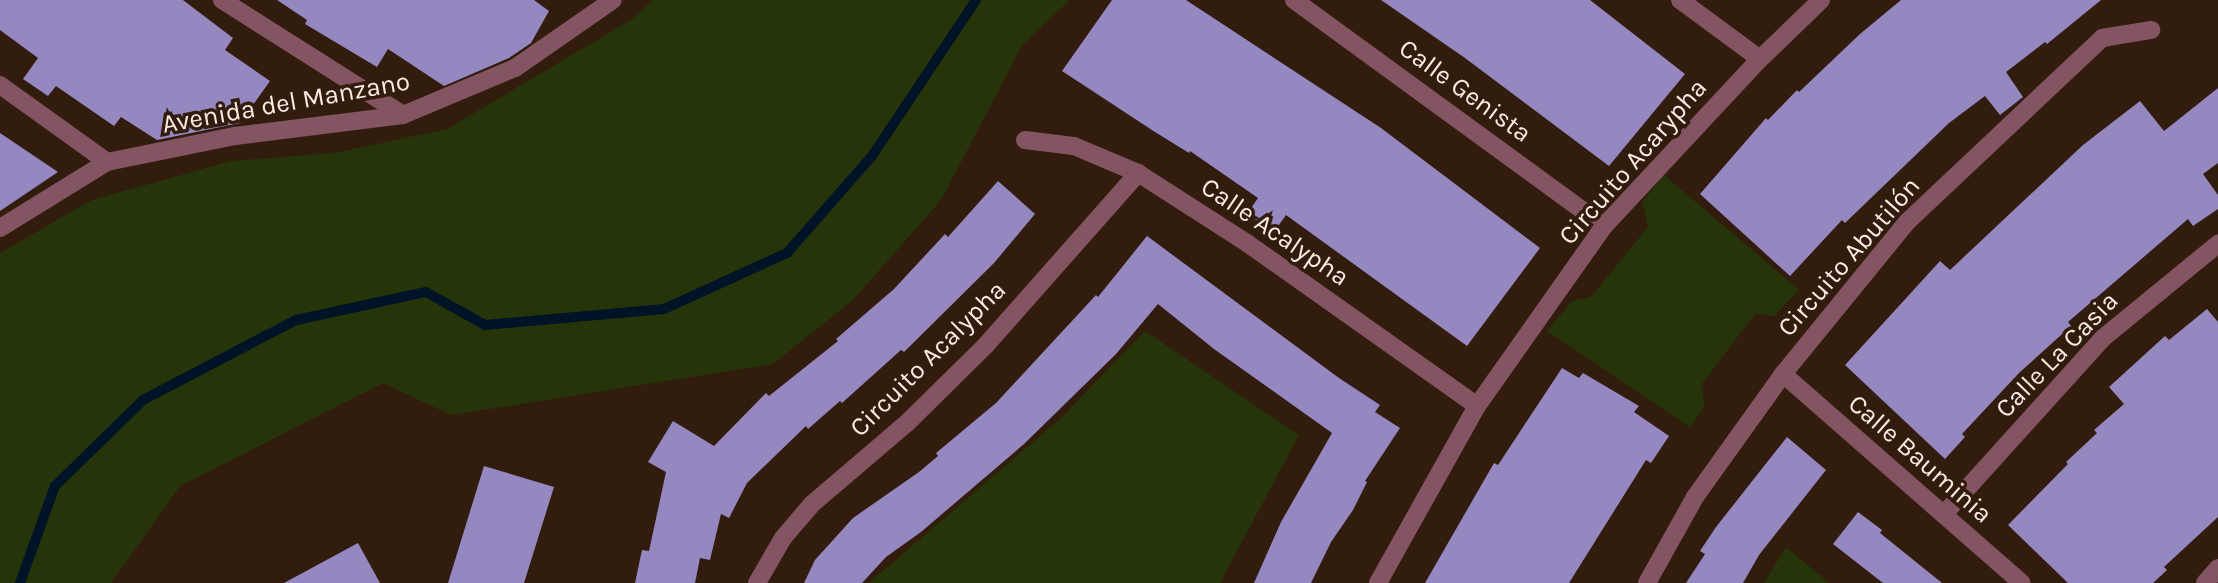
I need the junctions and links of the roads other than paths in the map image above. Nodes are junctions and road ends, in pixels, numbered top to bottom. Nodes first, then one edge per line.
1 (222, 0) edge
2 (612, 0) edge
3 (1294, 0) edge
4 (1680, 0) edge
5 (1821, 0) edge
6 (2151, 30) dead end
7 (1760, 59) junction
8 (0, 85) edge
9 (403, 115) junction
10 (1026, 140) dead end
11 (107, 162) junction
12 (1138, 173) junction
13 (1604, 226) junction
14 (0, 228) edge
15 (2218, 244) edge
16 (1783, 374) junction
17 (1477, 406) junction
18 (1944, 514) junction
19 (2218, 568) edge
20 (757, 583) edge
21 (1378, 583) edge
22 (1647, 583) edge
23 (2022, 583) edge
24 (2205, 583) edge

1 - 9 street
2 - 9 street, Avenida del Manzano
3 - 13 street, Calle Genista
4 - 7 street
5 - 7 street, Circuito Acarypha
6 - 16 street, Circuito Abutilón
7 - 13 street, Circuito Acarypha
8 - 11 street
9 - 11 street, Avenida del Manzano
10 - 12 street, Calle Acalypha
11 - 14 street, Avenida del Manzano
12 - 17 street, Calle Acalypha
12 - 20 street, Circuito Acalypha
13 - 17 street, Circuito Acarypha
15 - 18 street, Calle La Casia
16 - 18 street, Calle Bauminia
16 - 22 street, Circuito Abutilón
17 - 21 street
18 - 23 street, Calle Bauminia
19 - 24 street

